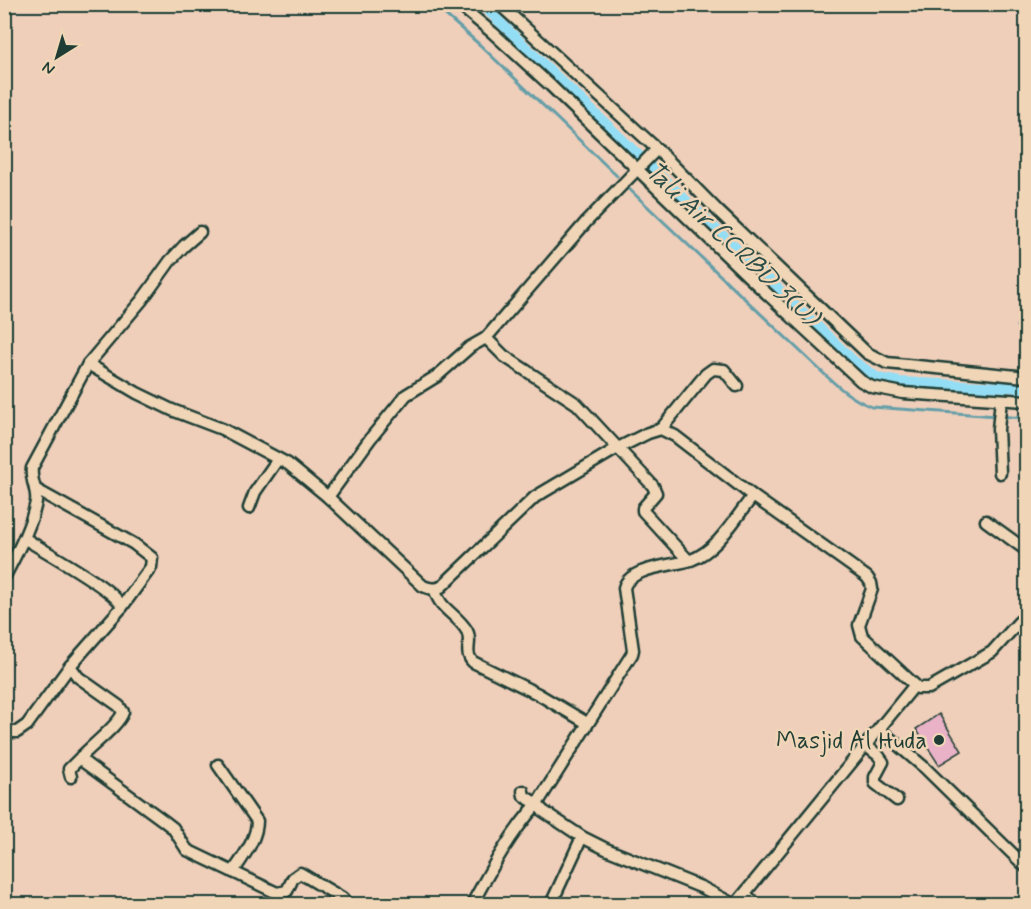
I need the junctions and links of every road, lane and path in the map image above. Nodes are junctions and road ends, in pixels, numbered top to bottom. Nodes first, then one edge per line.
1 (458, 4) edge
2 (499, 4) edge
3 (654, 152) junction
4 (640, 167) junction
5 (200, 232) dead end
6 (486, 338) junction
7 (88, 364) junction
8 (1026, 377) edge
9 (737, 386) dead end
10 (1026, 401) edge
11 (1000, 411) junction
12 (661, 429) junction
13 (616, 449) junction
14 (278, 459) junction
15 (1000, 473) dead end
16 (35, 489) junction
17 (753, 496) junction
18 (328, 497) junction
19 (249, 508) dead end
20 (986, 521) dead end
21 (24, 538) junction
22 (1026, 550) edge
23 (688, 560) junction
24 (4, 578) edge
25 (435, 590) junction
26 (122, 607) junction
27 (1026, 616) edge
28 (70, 666) junction
29 (914, 686) junction
30 (587, 723) junction
31 (879, 729) junction
32 (4, 732) edge
33 (865, 745) junction
34 (82, 756) junction
35 (218, 765) dead end
36 (71, 777) dead end
37 (523, 791) dead end
38 (897, 800) dead end
39 (537, 804) junction
40 (582, 837) junction
41 (1026, 867) edge
42 (233, 872) junction
43 (745, 894) junction
44 (348, 904) edge
45 (472, 904) edge
46 (551, 904) edge
47 (734, 904) edge
48 (756, 904) edge

1 - 4 street
2 - 3 street
3 - 4 street
3 - 8 street
4 - 6 street
4 - 11 street
5 - 7 street
6 - 13 street
6 - 18 street
7 - 14 street
7 - 16 street
9 - 12 street
10 - 11 street
11 - 15 street
12 - 13 street
12 - 17 street
13 - 23 street
13 - 25 street
14 - 18 street
14 - 19 street
16 - 21 street
16 - 26 street
17 - 23 street
17 - 29 street
18 - 25 street
20 - 22 street
21 - 24 street
21 - 26 street
23 - 30 street
25 - 30 street
26 - 28 street
27 - 29 street
28 - 32 street
28 - 34 street
29 - 31 street
30 - 39 street
31 - 33 street
31 - 41 street
33 - 38 street
33 - 43 street
34 - 36 street
34 - 42 street
35 - 42 street
37 - 39 street
39 - 40 street
39 - 45 street
40 - 46 street
40 - 47 street
42 - 44 street
43 - 47 street
43 - 48 street

